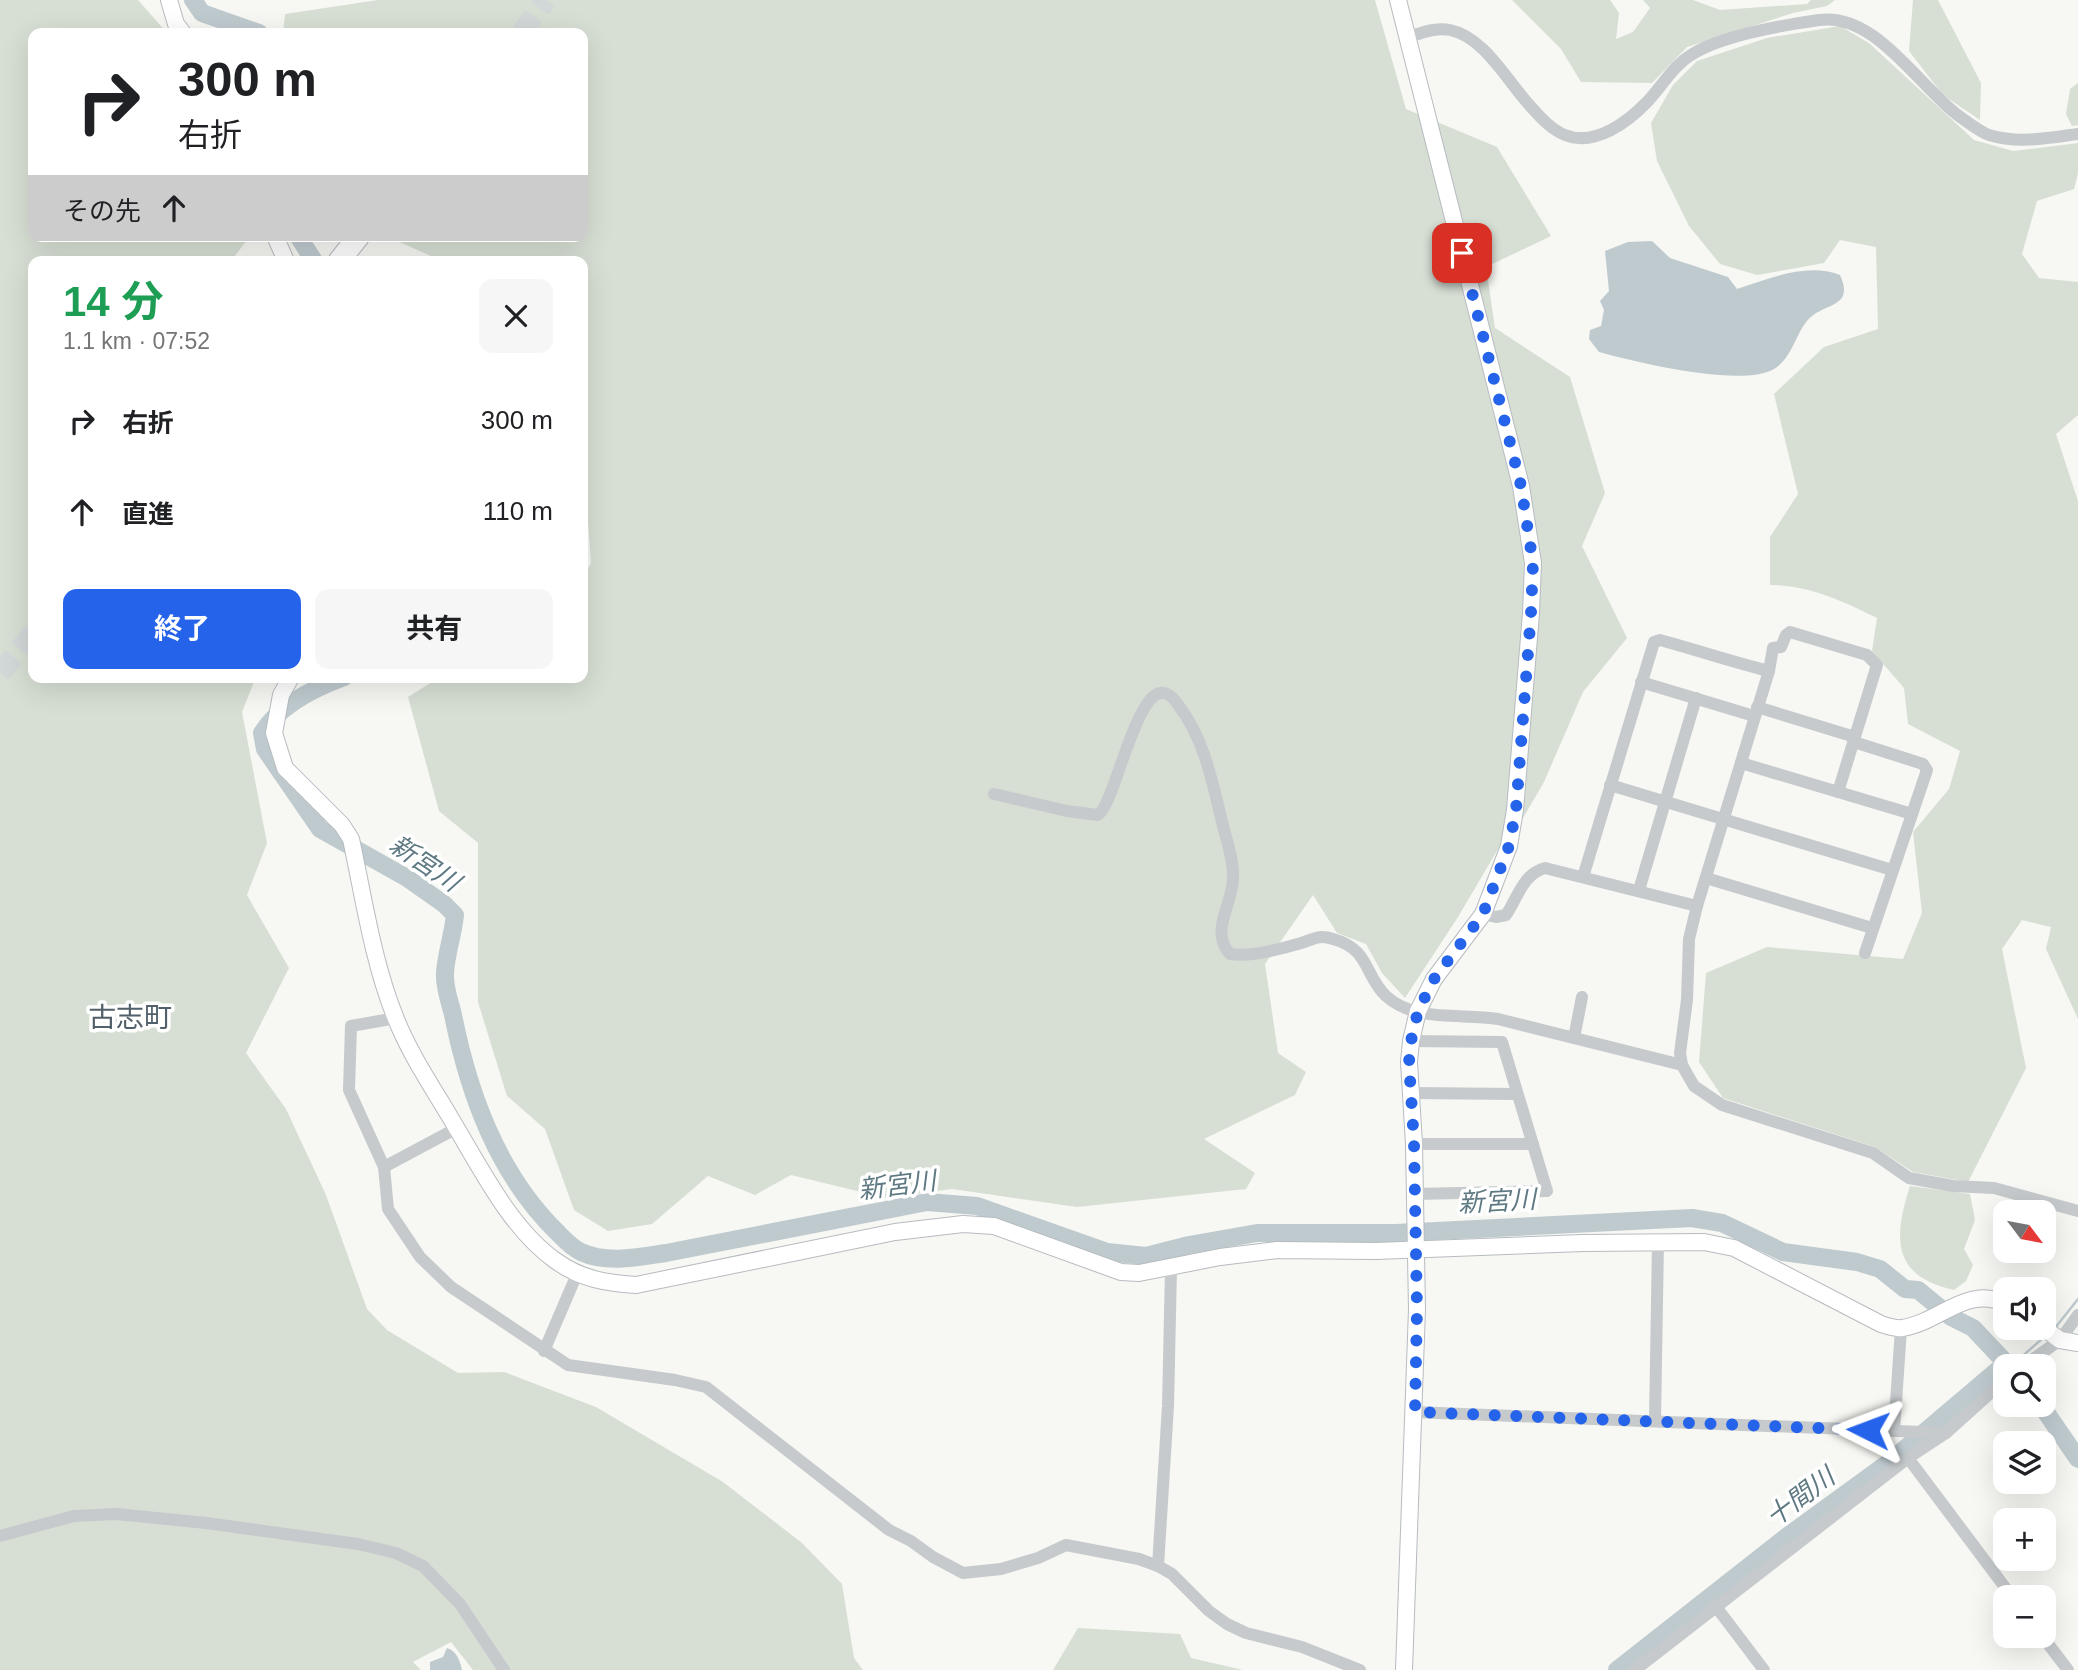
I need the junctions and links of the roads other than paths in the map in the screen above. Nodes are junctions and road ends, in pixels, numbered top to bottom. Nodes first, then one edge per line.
1 (169, 0) edge
2 (1398, 0) edge
3 (179, 28) edge
4 (1408, 37) junction
5 (2078, 134) edge
6 (345, 242) edge
7 (354, 242) edge
8 (334, 256) edge
9 (343, 256) edge
10 (1769, 671) junction
11 (1641, 682) junction
12 (288, 683) edge
13 (1696, 698) junction
14 (1755, 712) junction
15 (1854, 740) junction
16 (1741, 763) junction
17 (1610, 785) junction
18 (1838, 792) junction
19 (994, 794) dead end
20 (1665, 802) junction
21 (1912, 814) junction
22 (1723, 820) junction
23 (1892, 870) junction
24 (1583, 877) junction
25 (1706, 878) junction
26 (1639, 890) junction
27 (1697, 906) junction
28 (1483, 914) junction
29 (1872, 928) junction
30 (1865, 953) dead end
31 (1582, 997) dead end
32 (1418, 1011) junction
33 (396, 1018) junction
34 (1574, 1038) junction
35 (1411, 1041) junction
36 (1682, 1065) junction
37 (1412, 1093) junction
38 (1517, 1094) junction
39 (457, 1128) junction
40 (1414, 1143) junction
41 (1533, 1144) junction
42 (384, 1167) junction
43 (1415, 1194) junction
44 (2078, 1211) edge
45 (1415, 1237) junction
46 (1658, 1242) junction
47 (1171, 1268) junction
48 (577, 1274) junction
49 (1993, 1300) edge
50 (2078, 1315) edge
51 (1901, 1329) junction
52 (2056, 1337) edge
53 (2060, 1340) junction
54 (2078, 1343) edge
55 (544, 1351) junction
56 (2041, 1354) edge
57 (1993, 1391) edge
58 (1415, 1412) junction
59 (1655, 1421) junction
60 (1895, 1431) junction
61 (1946, 1433) junction
62 (1908, 1458) junction
63 (0, 1536) edge
64 (1158, 1566) junction
65 (2003, 1585) edge
66 (1717, 1608) junction
67 (2051, 1648) edge
68 (504, 1670) edge
69 (1360, 1670) edge
70 (1404, 1670) edge
71 (1635, 1670) edge
72 (1764, 1670) edge
73 (2067, 1670) edge

1 - 3 street
2 - 4 street
4 - 5 street
4 - 28 street
6 - 8 highway
7 - 9 highway
10 - 11 street
10 - 14 street
10 - 15 street
11 - 13 street
11 - 17 street
12 - 33 street
13 - 14 street
13 - 20 street
14 - 15 street
14 - 16 street
15 - 18 street
15 - 21 street
16 - 18 street
16 - 22 street
17 - 20 street
17 - 24 street
18 - 21 street
19 - 32 street
20 - 22 street
20 - 26 street
21 - 23 street
22 - 23 street
22 - 25 street
23 - 29 street
24 - 26 street
24 - 28 street
25 - 27 street
25 - 29 street
26 - 27 street
27 - 36 street
28 - 32 street
29 - 30 street
31 - 34 street
32 - 34 street
32 - 35 street
33 - 39 street
33 - 42 street
34 - 36 street
35 - 37 street
35 - 38 street
36 - 44 street
37 - 38 street
37 - 40 street
38 - 41 street
39 - 42 street
39 - 48 street
40 - 41 street
40 - 43 street
41 - 43 street
42 - 55 street
43 - 45 street
45 - 46 street
45 - 47 street
45 - 58 street
46 - 51 street
46 - 59 street
47 - 48 street
47 - 64 street
48 - 55 street
49 - 51 street
50 - 53 street
51 - 60 street
52 - 53 street
53 - 54 street
53 - 56 street
55 - 64 street
57 - 61 street
58 - 59 street
58 - 70 street
59 - 60 street
60 - 61 street
61 - 62 street
62 - 65 street
62 - 66 street
63 - 68 street
64 - 69 street
66 - 71 street
66 - 72 street
67 - 73 street

